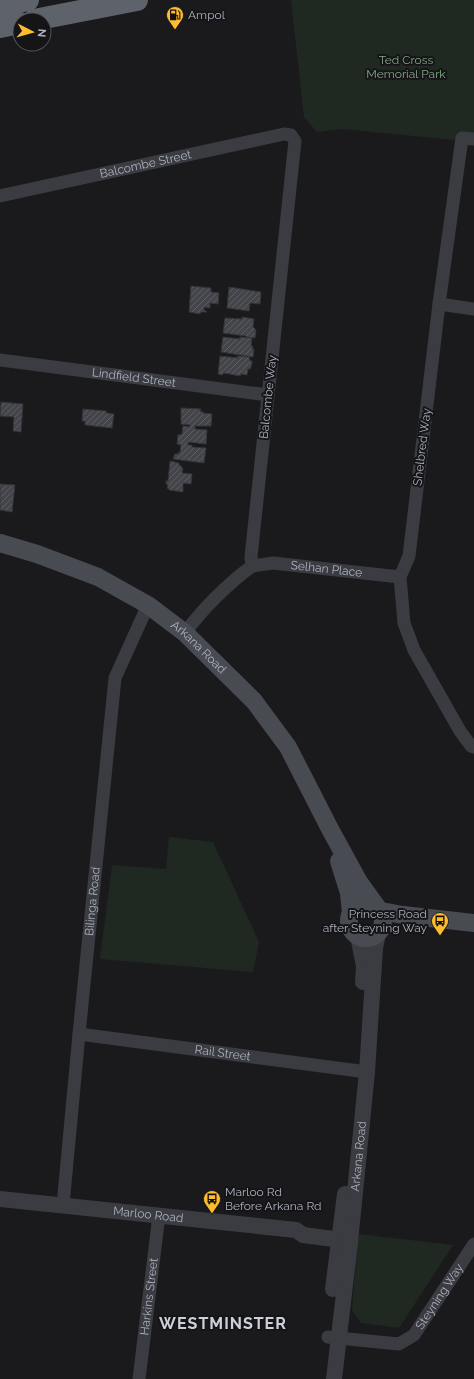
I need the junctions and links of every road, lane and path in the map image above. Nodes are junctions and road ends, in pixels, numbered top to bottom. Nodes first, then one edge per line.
1 (28, 0) edge
2 (137, 0) edge
3 (0, 6) edge
4 (52, 17) edge
5 (12, 25) edge
6 (0, 28) edge
7 (291, 136) joint
8 (474, 139) edge
9 (0, 196) edge
10 (439, 304) junction
11 (474, 309) edge
12 (0, 360) edge
13 (268, 395) junction
14 (0, 543) edge
15 (252, 566) junction
16 (400, 577) junction
17 (148, 605) junction
18 (185, 633) junction
19 (474, 747) edge
20 (330, 829) junction
21 (379, 909) junction
22 (351, 913) junction
23 (474, 923) edge
24 (380, 932) junction
25 (474, 932) edge
26 (358, 936) junction
27 (79, 1034) junction
28 (363, 1071) junction
29 (0, 1199) edge
30 (63, 1205) junction
31 (159, 1215) junction
32 (345, 1235) junction
33 (474, 1244) edge
34 (333, 1338) junction
35 (139, 1379) edge
36 (324, 1379) edge
37 (334, 1379) edge

1 - 3 highway
2 - 4 highway
5 - 6 highway
7 - 9 street, Balcombe Street
7 - 13 street, Balcombe Way
8 - 10 street, Shelbred Way
10 - 11 street
10 - 16 street, Shelbred Way
12 - 13 street, Lindfield Street
13 - 15 street, Balcombe Way
14 - 17 main road, Arkana Road
15 - 16 street, Selhan Place
15 - 18 street
16 - 19 street, Shelbred Way
17 - 18 main road, Arkana Road
17 - 27 street, Bilinga Road
18 - 20 main road, Arkana Road
20 - 21 main road, Arkana Road
20 - 22 main road, Arkana Road
21 - 22 main road
21 - 23 main road
21 - 24 main road
22 - 26 main road
24 - 25 main road
24 - 26 main road
24 - 28 street, Arkana Road
26 - 28 street, Arkana Road
27 - 28 street, Rail Street
27 - 30 street, Bilinga Road
28 - 32 street, Arkana Road
29 - 30 street, Marloo Road
30 - 31 street, Marloo Road
31 - 32 street, Marloo Road
31 - 35 street, Harkins Street
32 - 34 street, Arkana Road
33 - 34 street, Steyning Way
34 - 36 street, Arkana Road
34 - 37 street, Arkana Road

